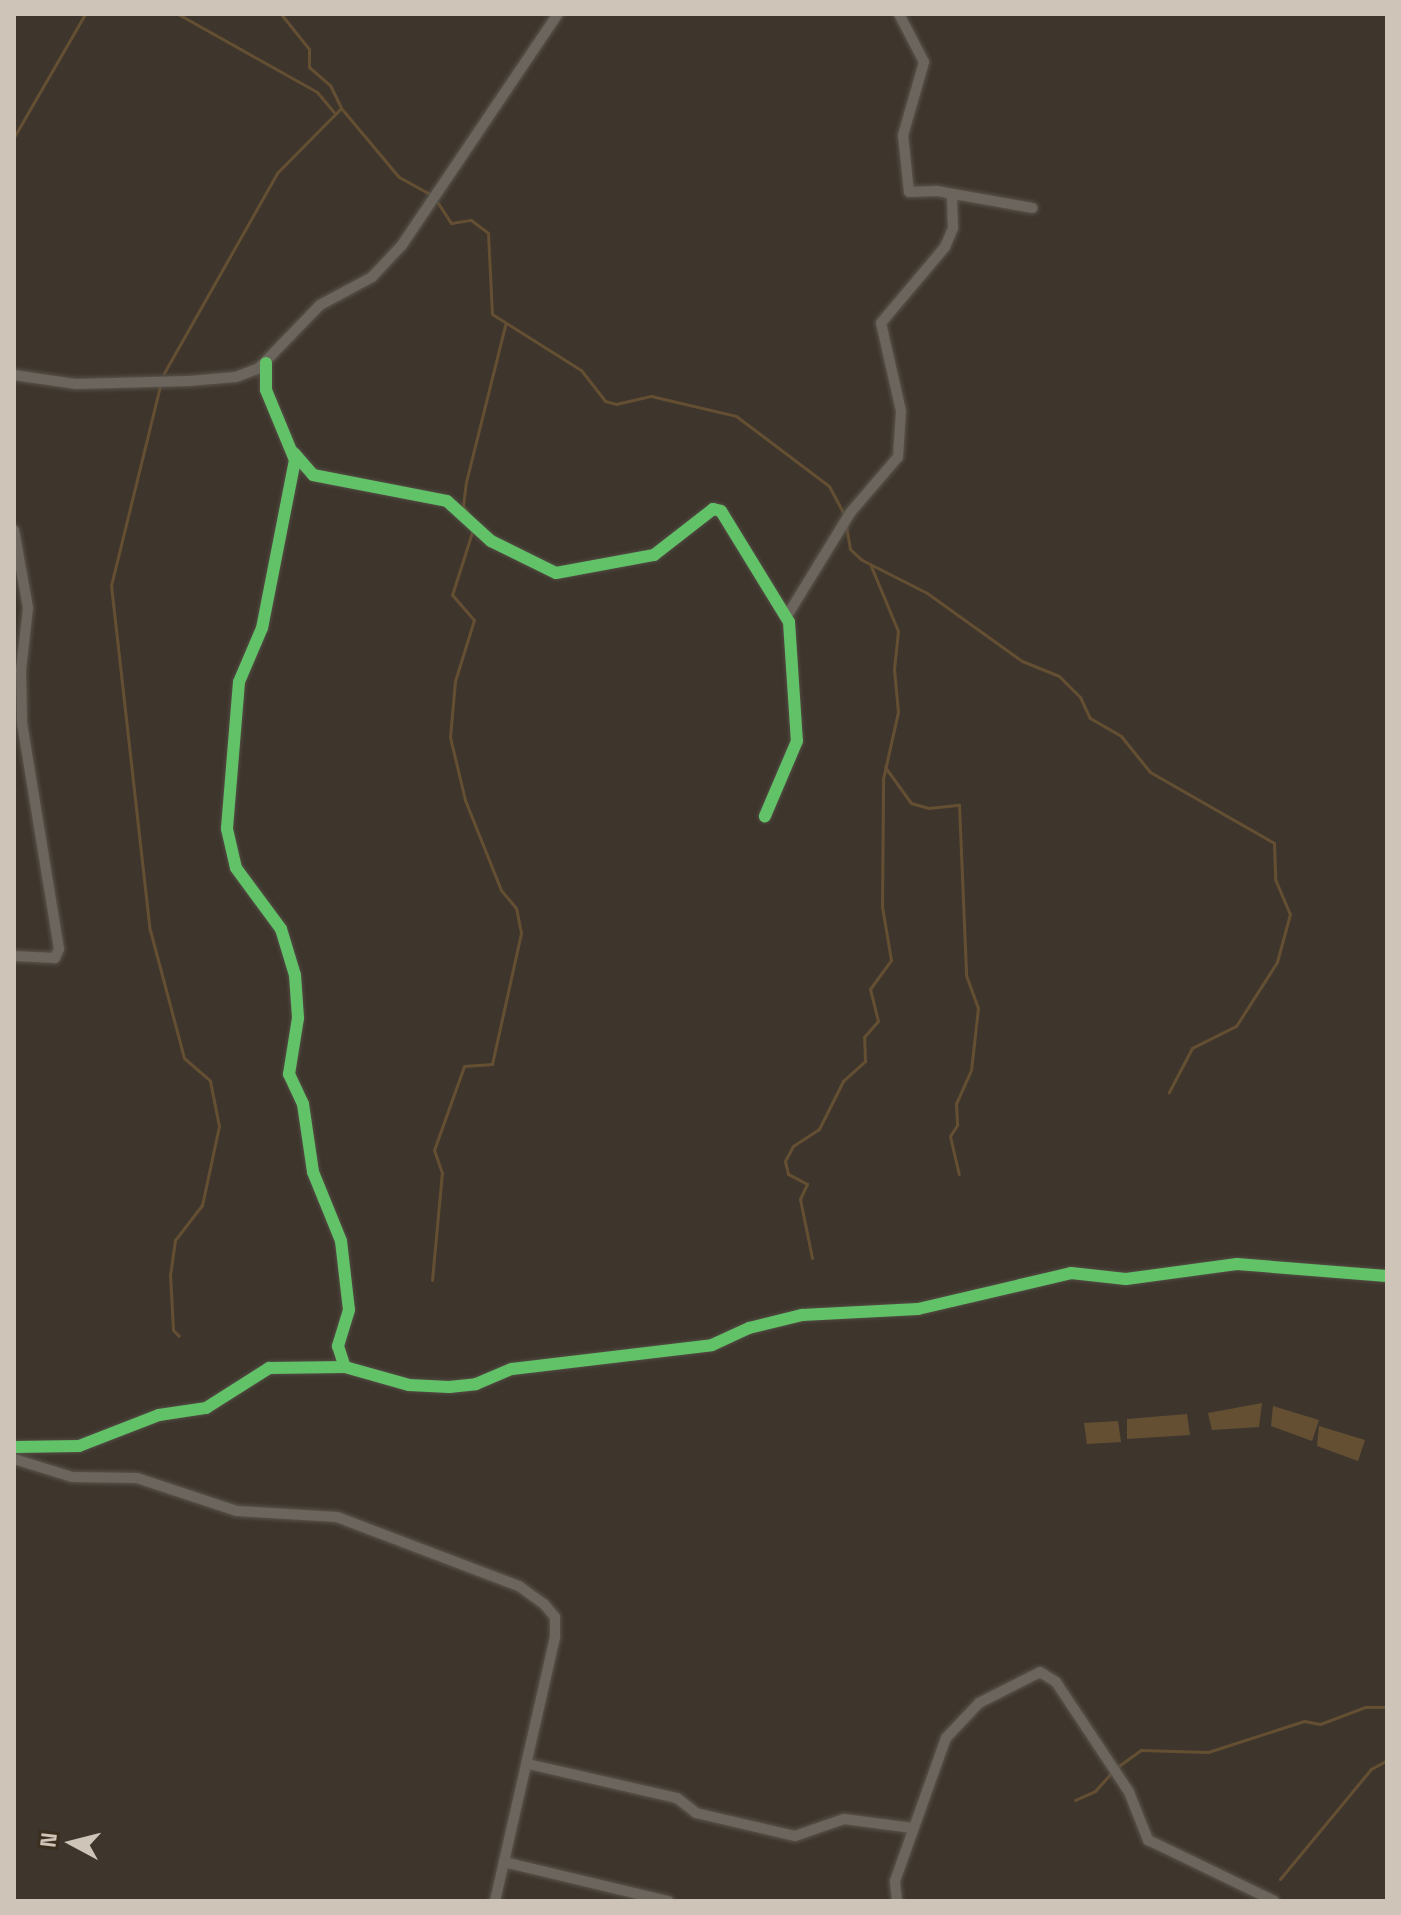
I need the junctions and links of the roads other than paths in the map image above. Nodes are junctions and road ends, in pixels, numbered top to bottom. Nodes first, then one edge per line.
1 (558, 14) edge
2 (899, 14) edge
3 (952, 197) junction
4 (1032, 208) dead end
5 (266, 363) junction
6 (14, 375) edge
7 (236, 377) junction
8 (266, 390) junction
9 (294, 453) junction
10 (14, 530) edge
11 (787, 616) junction
12 (765, 816) dead end
13 (14, 956) edge
14 (1387, 1276) edge
15 (345, 1367) junction
16 (14, 1447) edge
17 (14, 1459) edge
18 (528, 1764) junction
19 (912, 1828) junction
20 (504, 1862) junction
21 (495, 1901) edge
22 (668, 1901) edge
23 (897, 1901) edge
24 (1274, 1901) edge

1 - 5 street
2 - 3 street
3 - 4 street
3 - 11 street
5 - 7 street
5 - 8 street
6 - 7 street
7 - 8 street
8 - 9 street
9 - 11 street
9 - 15 street
10 - 13 street
11 - 12 street
14 - 15 street
15 - 16 street
17 - 18 street
18 - 19 street
18 - 20 street
19 - 23 street
19 - 24 street
20 - 21 street
20 - 22 street

